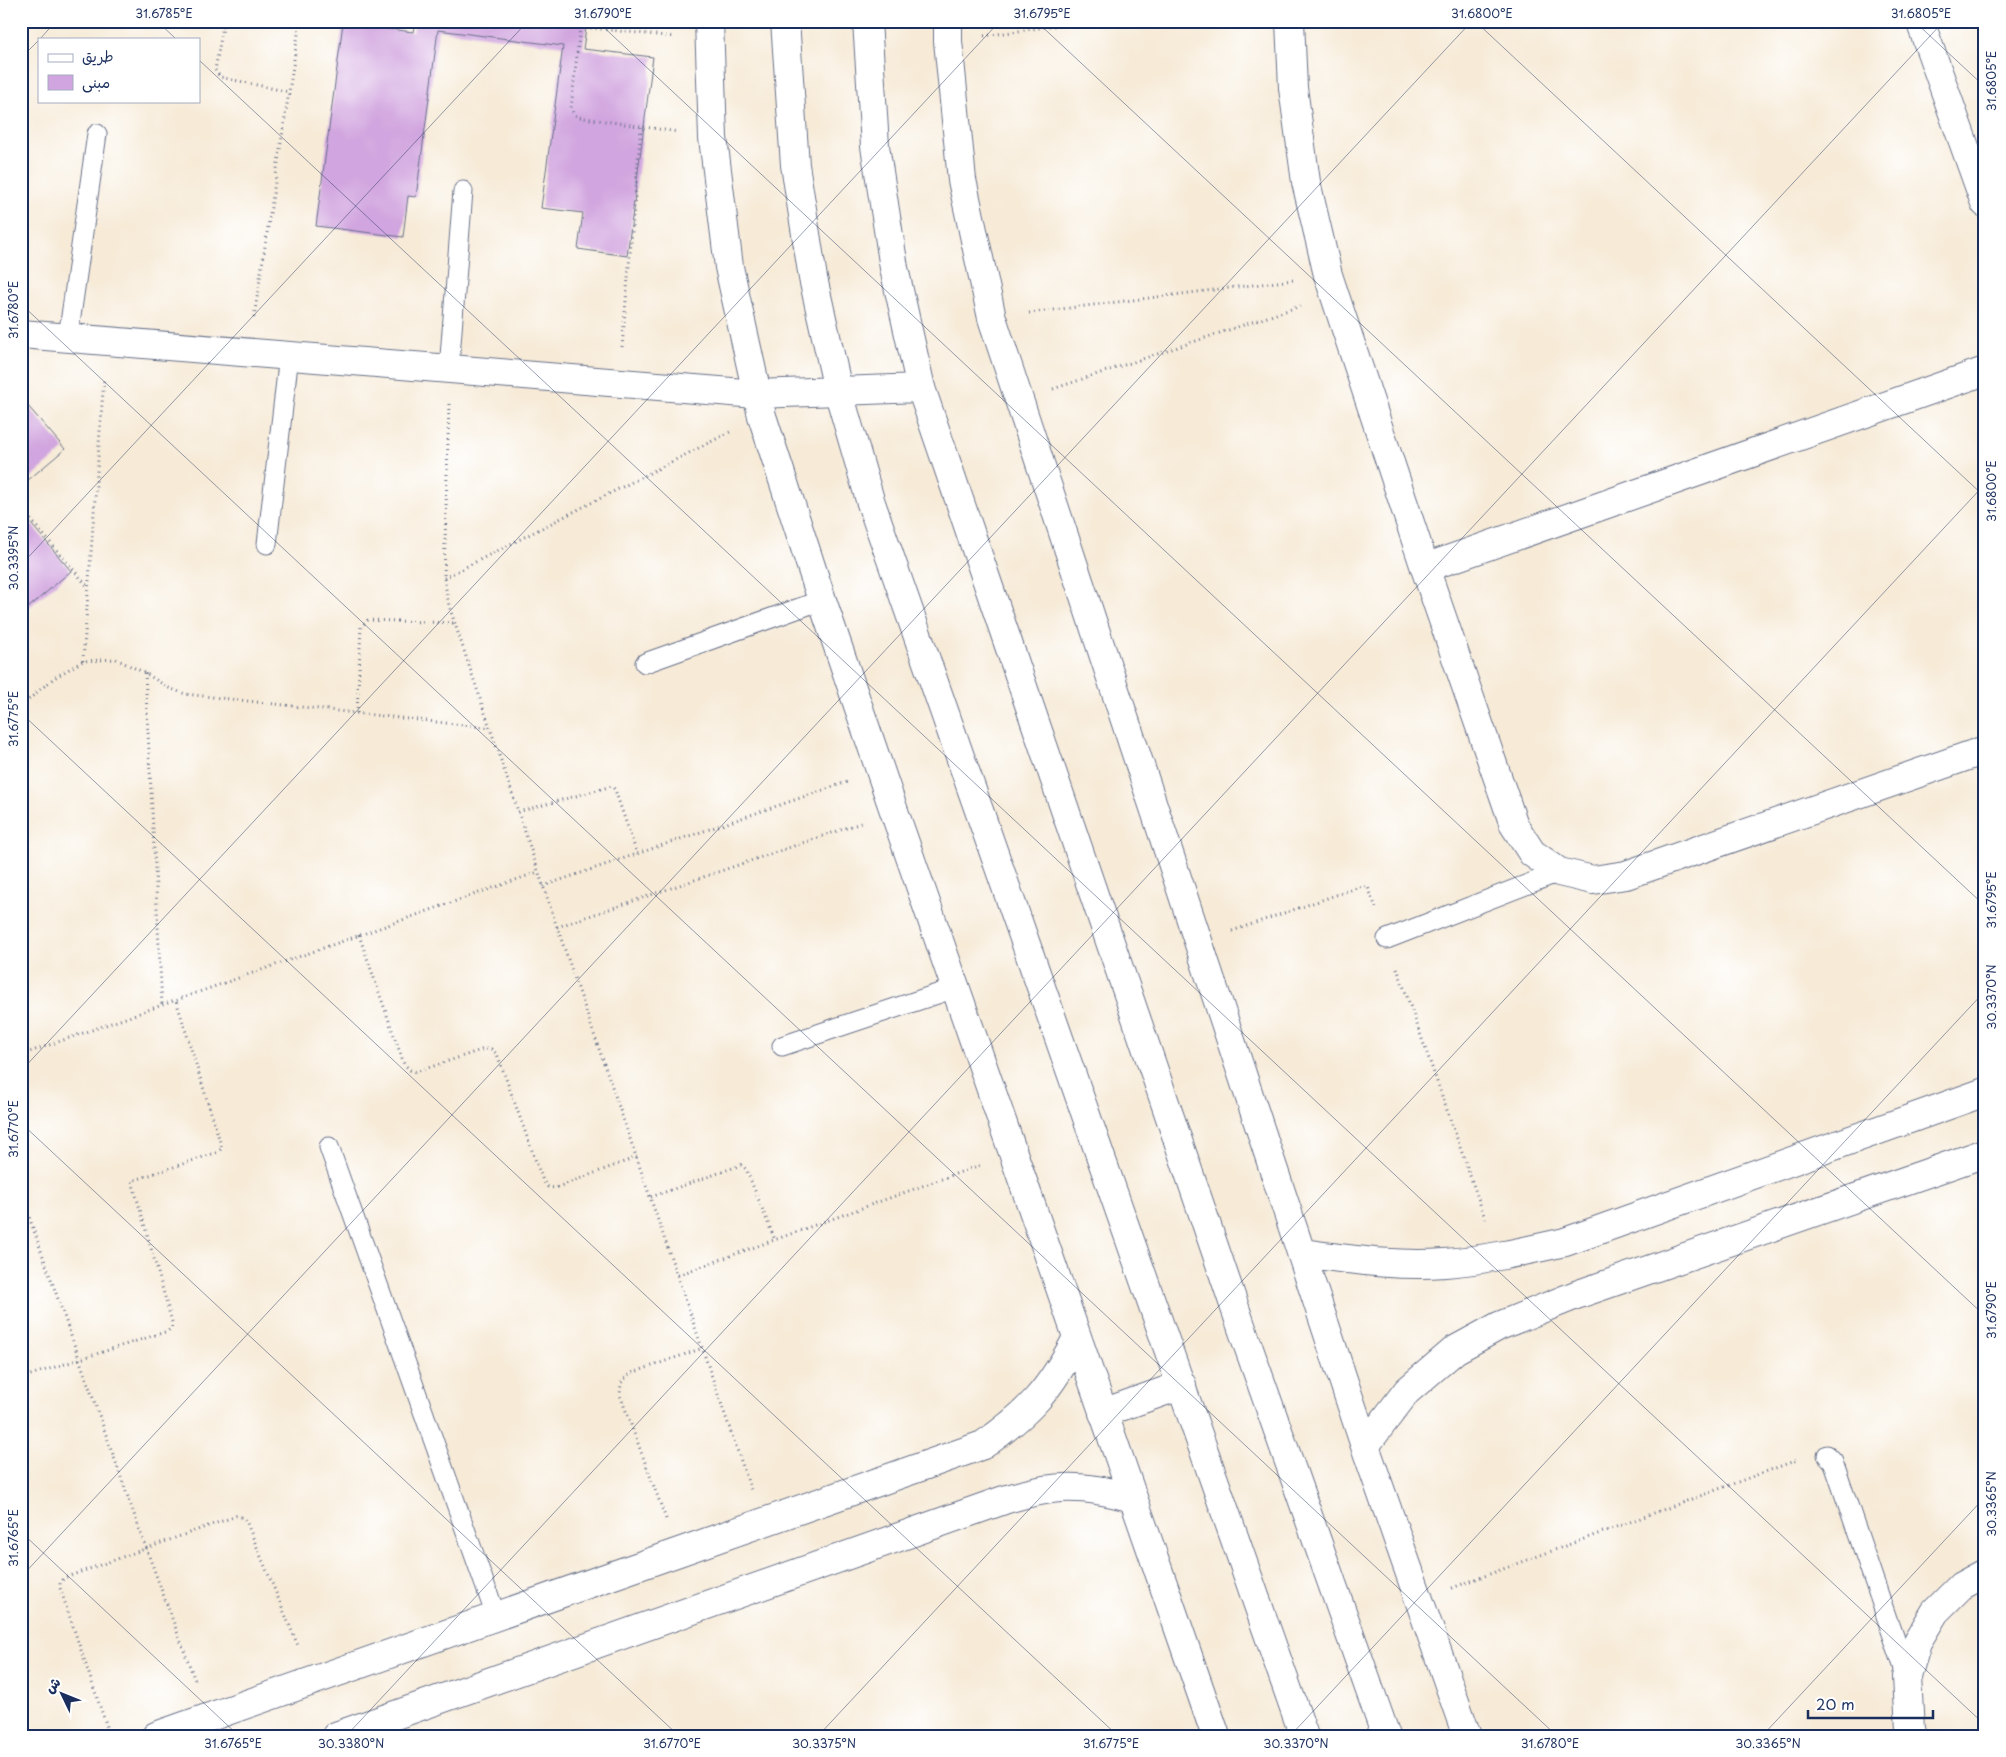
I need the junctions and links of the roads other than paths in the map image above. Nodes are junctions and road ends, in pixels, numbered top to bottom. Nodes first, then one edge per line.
1 (785, 21) edge
2 (867, 21) edge
3 (1290, 21) edge
4 (1920, 21) edge
5 (708, 31) edge
6 (948, 31) edge
7 (97, 134) dead end
8 (463, 191) dead end
9 (1985, 203) edge
10 (21, 334) edge
11 (68, 338) junction
12 (289, 355) junction
13 (449, 369) junction
14 (1985, 371) edge
15 (922, 388) junction
16 (838, 390) junction
17 (759, 405) junction
18 (267, 544) dead end
19 (1425, 568) junction
20 (822, 600) junction
21 (645, 663) dead end
22 (1985, 750) edge
23 (1560, 872) junction
24 (1387, 939) road end
25 (955, 988) junction
26 (782, 1046) dead end
27 (1985, 1092) edge
28 (330, 1146) dead end
29 (1985, 1153) edge
30 (1300, 1254) junction
31 (1077, 1338) junction
32 (1182, 1385) junction
33 (1103, 1412) junction
34 (1365, 1446) junction
35 (1827, 1455) road end
36 (1133, 1498) junction
37 (1985, 1574) edge
38 (496, 1616) junction
39 (1907, 1677) junction
40 (156, 1736) edge
41 (336, 1736) edge
42 (1216, 1736) edge
43 (1304, 1736) edge
44 (1386, 1736) edge
45 (1467, 1736) edge
46 (1912, 1736) edge

1 - 16 street
2 - 15 street
3 - 19 street
4 - 9 street
5 - 17 street
6 - 30 street
7 - 11 lane
8 - 13 lane
10 - 11 street
11 - 12 street
12 - 13 street
12 - 18 lane
13 - 17 street
14 - 19 street
15 - 16 street
15 - 44 street
16 - 17 street
16 - 32 street
17 - 20 street
19 - 23 street
20 - 21 lane
20 - 25 street
22 - 23 street
23 - 24 lane
25 - 26 lane
25 - 31 street
27 - 30 street
28 - 38 lane
29 - 34 street
30 - 34 street
31 - 33 street
31 - 38 street
32 - 33 street
32 - 43 street
33 - 36 street
34 - 45 street
35 - 39 lane
36 - 41 street
36 - 42 street
37 - 39 street
38 - 40 street
39 - 46 street

